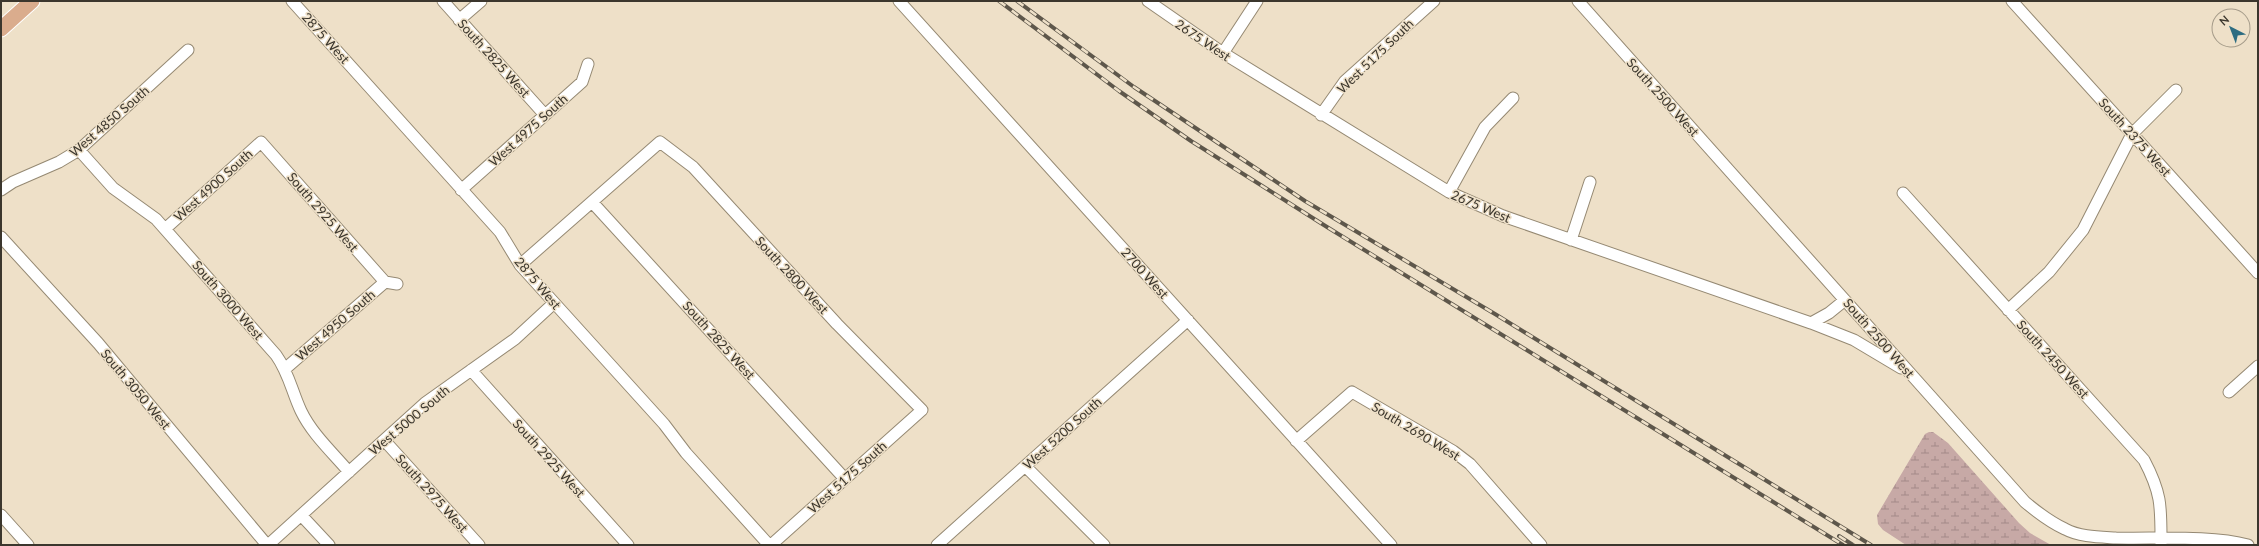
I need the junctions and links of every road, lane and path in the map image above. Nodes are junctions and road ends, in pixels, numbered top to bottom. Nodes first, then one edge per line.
1 (32, 1) edge
2 (292, 1) edge
3 (443, 1) edge
4 (481, 1) edge
5 (899, 1) edge
6 (1148, 1) edge
7 (1257, 1) edge
8 (1578, 1) edge
9 (2012, 1) edge
10 (1428, 3) edge
11 (459, 20) junction
12 (1, 29) edge
13 (188, 50) dead end
14 (1223, 53) junction
15 (588, 64) dead end
16 (2176, 90) dead end
17 (1513, 98) dead end
18 (545, 115) junction
19 (1321, 115) junction
20 (2132, 134) junction
21 (261, 138) joint
22 (80, 150) junction
23 (1590, 182) dead end
24 (1, 190) edge
25 (461, 190) junction
26 (1449, 192) junction
27 (1903, 193) dead end
28 (592, 202) junction
29 (165, 229) junction
30 (1, 236) edge
31 (1571, 240) junction
32 (520, 265) junction
33 (2258, 273) edge
34 (385, 282) junction
35 (397, 284) dead end
36 (1845, 300) junction
37 (554, 303) junction
38 (2008, 310) junction
39 (1188, 320) junction
40 (1811, 323) junction
41 (2258, 366) edge
42 (286, 368) junction
43 (471, 370) junction
44 (1910, 374) junction
45 (2229, 392) dead end
46 (922, 410) joint
47 (384, 440) junction
48 (1296, 441) junction
49 (1025, 466) junction
50 (349, 472) junction
51 (845, 478) junction
52 (1, 515) edge
53 (301, 515) junction
54 (2161, 542) edge
55 (28, 545) edge
56 (268, 545) edge
57 (329, 545) edge
58 (480, 545) edge
59 (628, 545) edge
60 (770, 545) edge
61 (937, 545) edge
62 (1104, 545) edge
63 (1391, 545) edge
64 (1541, 545) edge
65 (2248, 545) edge

1 - 12 main road
2 - 25 street, 2875 West
3 - 11 street, South 2825 West
4 - 11 street
5 - 39 street, 2700 West
6 - 14 street, 2675 West
7 - 14 street
8 - 36 street, South 2500 West
9 - 20 street, South 2375 West
10 - 19 street, West 5175 South
11 - 18 street, South 2825 West
13 - 22 street, West 4850 South
14 - 19 street, 2675 West
15 - 18 street, West 4975 South
16 - 20 street
17 - 26 street
18 - 25 street, West 4975 South
19 - 26 street, 2675 West
20 - 33 street, South 2375 West
20 - 38 street
21 - 29 street, West 4900 South
21 - 34 street, South 2925 West
22 - 24 street, West 4850 South
22 - 29 street, South 3000 West
23 - 31 street
25 - 32 street, 2875 West
26 - 31 street, 2675 West
27 - 38 street, South 2450 West
28 - 32 street
28 - 46 street, South 2800 West
28 - 51 street, South 2825 West
29 - 42 street, South 3000 West
30 - 56 street, South 3050 West
31 - 40 street, 2675 West
32 - 37 street, 2875 West
34 - 35 street
34 - 42 street, West 4950 South
36 - 40 street
36 - 44 street, South 2500 West
37 - 43 street, West 5000 South
37 - 60 street, 2875 West
38 - 54 street, South 2450 West
39 - 48 street, 2700 West
39 - 49 street, West 5200 South
40 - 44 street, 2675 West
41 - 45 street
42 - 50 street, South 3000 West
43 - 47 street, West 5000 South
43 - 59 street, South 2925 West
44 - 54 street, South 2500 West
46 - 51 street, West 5175 South
47 - 50 street, West 5000 South
47 - 58 street, South 2975 West
48 - 63 street, 2700 West
48 - 64 street, South 2690 West
49 - 61 street, West 5200 South
49 - 62 street
50 - 53 street, West 5000 South
51 - 60 street, West 5175 South
52 - 55 street
53 - 56 street, West 5000 South
53 - 57 street
54 - 65 street, South 2500 West

